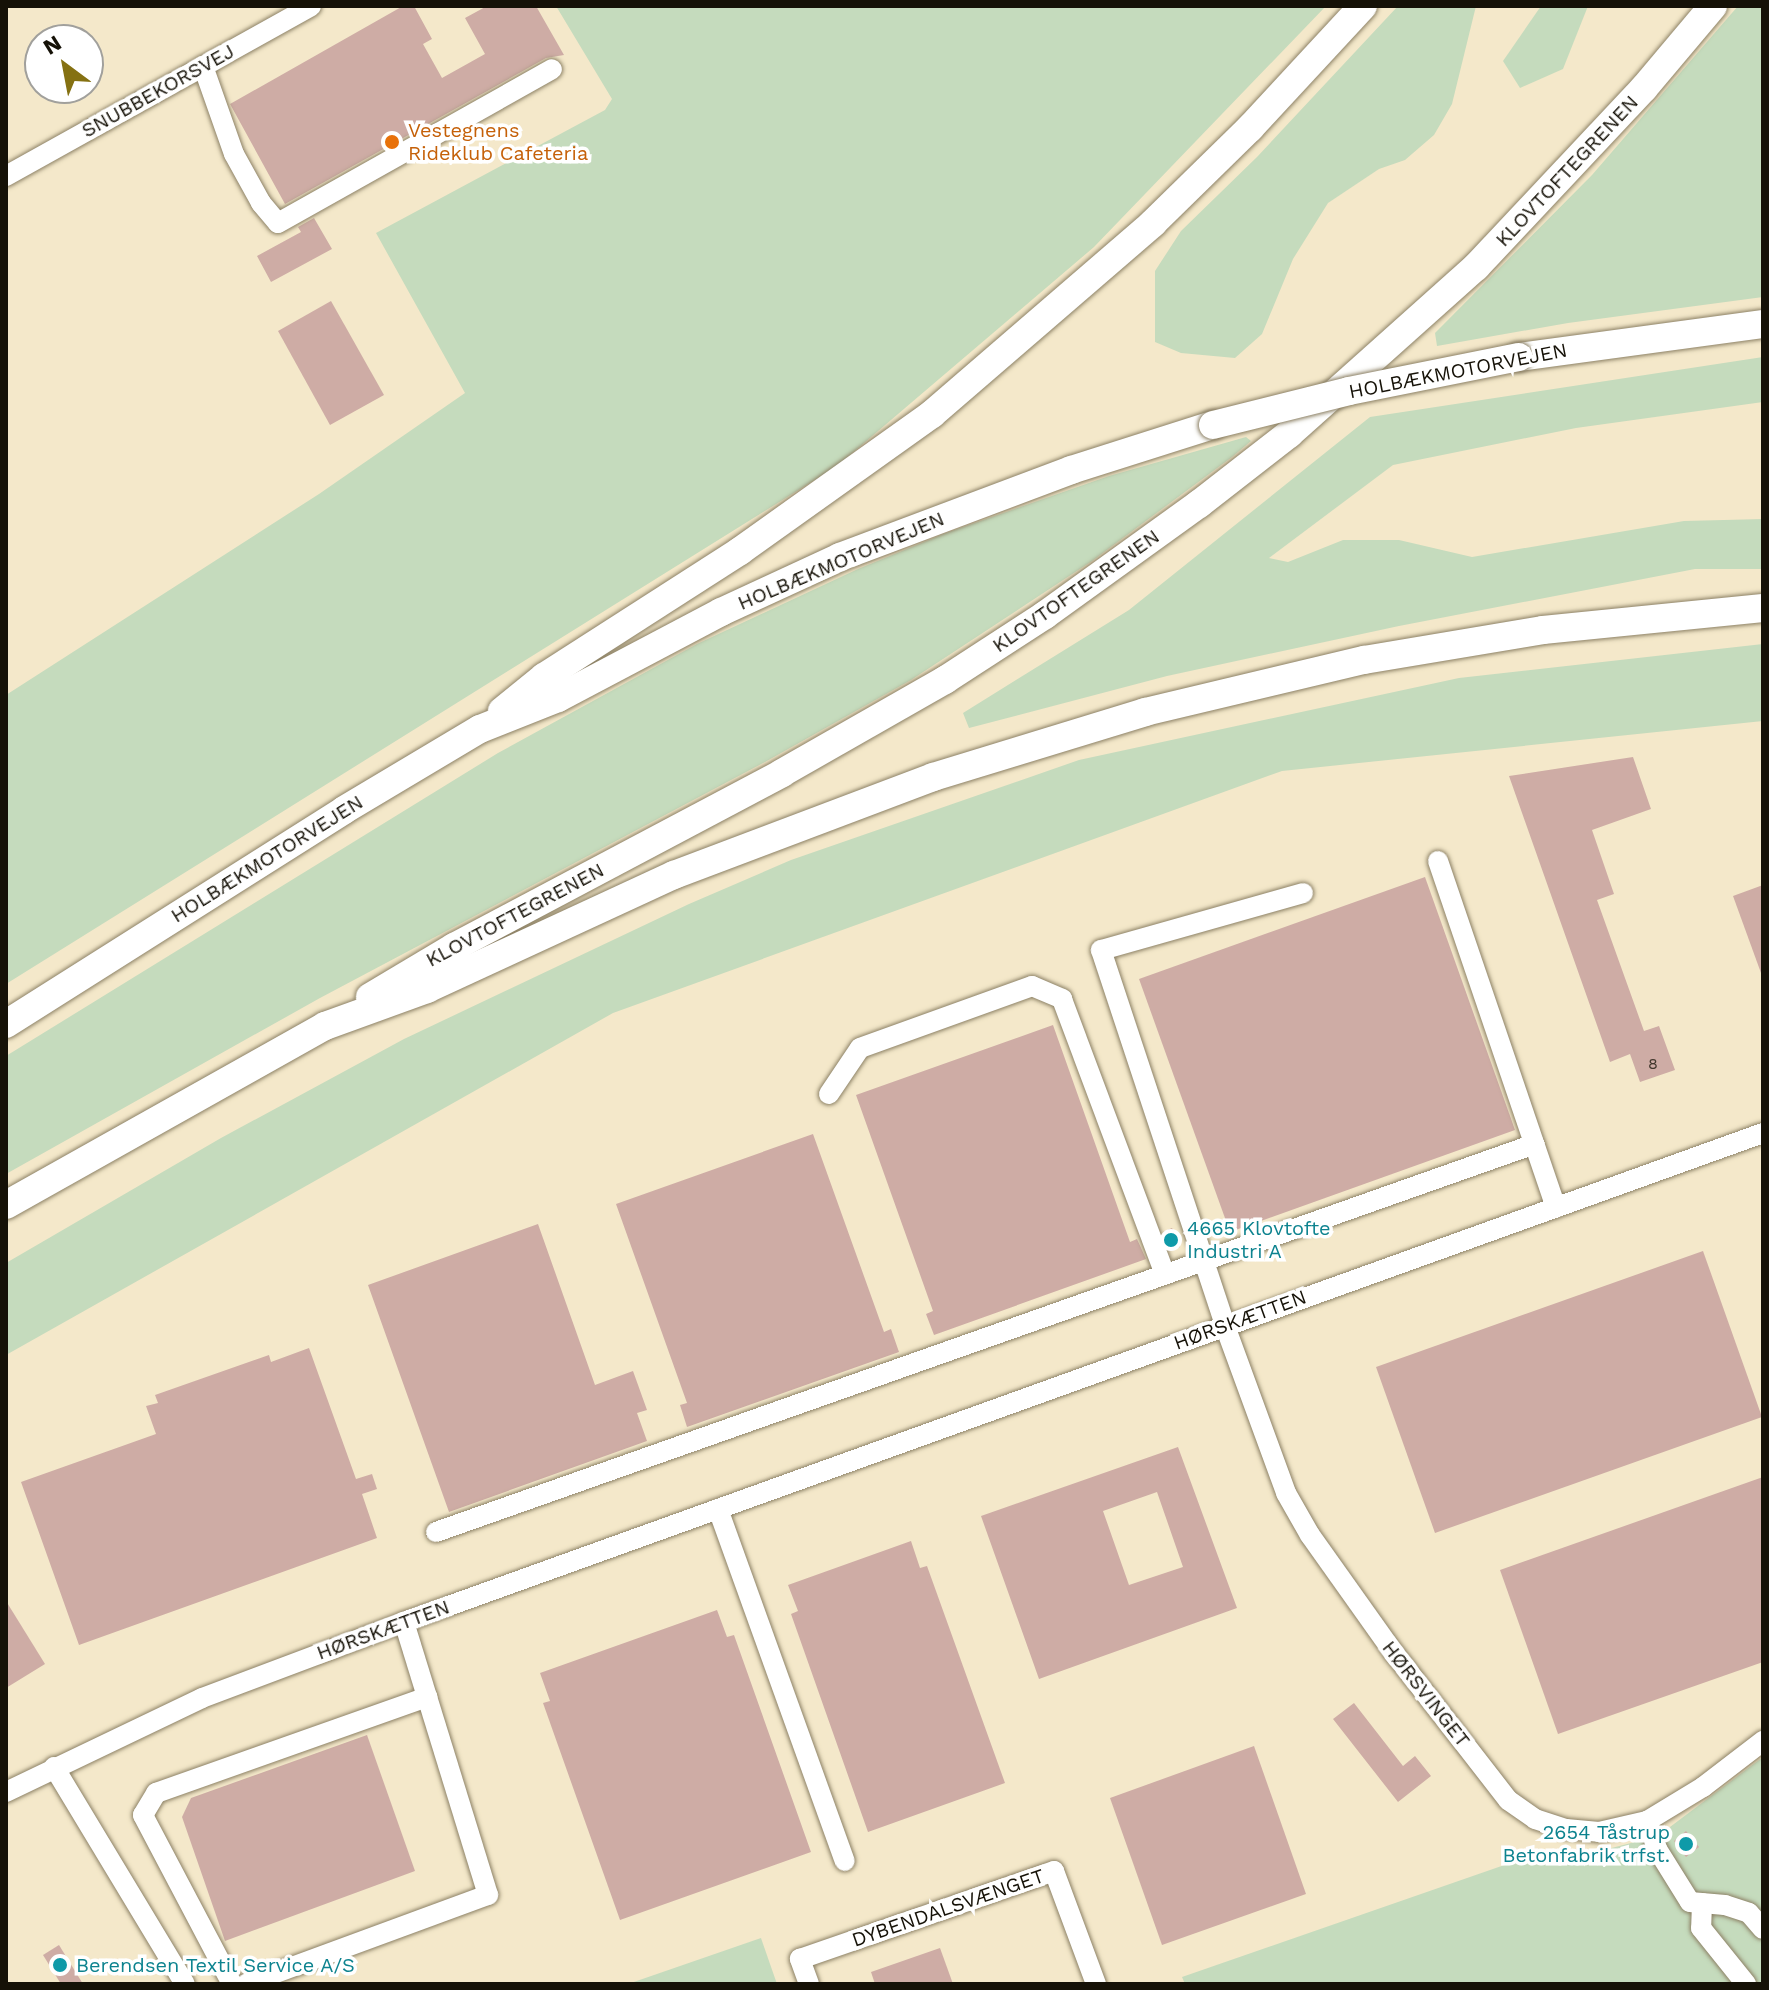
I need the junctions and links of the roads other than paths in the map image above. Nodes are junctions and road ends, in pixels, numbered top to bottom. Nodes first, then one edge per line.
1 (311, 6) edge
2 (1363, 6) edge
3 (1713, 6) edge
4 (203, 66) junction
5 (552, 69) dead end
6 (6, 176) edge
7 (1763, 324) edge
8 (1763, 608) edge
9 (480, 729) junction
10 (1438, 861) dead end
11 (1303, 893) dead end
12 (6, 1024) edge
13 (325, 1026) junction
14 (829, 1094) dead end
15 (1763, 1133) edge
16 (1535, 1144) junction
17 (6, 1205) edge
18 (1556, 1207) junction
19 (1204, 1260) junction
20 (1165, 1274) junction
21 (1225, 1326) junction
22 (718, 1509) junction
23 (436, 1532) dead end
24 (404, 1622) junction
25 (427, 1697) junction
26 (1763, 1741) edge
27 (54, 1767) junction
28 (6, 1792) edge
29 (1647, 1821) junction
30 (845, 1861) dead end
31 (1702, 1903) junction
32 (1763, 1929) edge
33 (185, 1984) edge
34 (232, 1984) edge
35 (246, 1984) edge
36 (809, 1984) edge
37 (1096, 1984) edge
38 (1746, 1984) edge

1 - 4 street, SNUBBEKORSVEJ
2 - 9 highway
3 - 13 highway, KLOVTOFTEGRENEN
4 - 5 street
4 - 6 street, SNUBBEKORSVEJ
7 - 9 highway, HOLBÆKMOTORVEJEN, bridge
8 - 13 highway
9 - 12 highway, HOLBÆKMOTORVEJEN
10 - 16 street
11 - 19 street, HØRSVINGET
13 - 17 highway
14 - 20 street
15 - 18 street, HØRSKÆTTEN
16 - 18 street
16 - 19 street
18 - 21 street, HØRSKÆTTEN
19 - 20 street
19 - 21 street, HØRSVINGET
20 - 23 street
21 - 22 street, HØRSKÆTTEN
21 - 29 street, HØRSVINGET
22 - 24 street, HØRSKÆTTEN
22 - 30 street
24 - 25 street
24 - 27 street, HØRSKÆTTEN
25 - 34 street
25 - 35 street
26 - 29 street, HØRSVINGET
27 - 28 street, HØRSKÆTTEN
27 - 33 street
29 - 31 street
31 - 32 street
31 - 38 street
36 - 37 street, DYBENDALSVÆNGET

